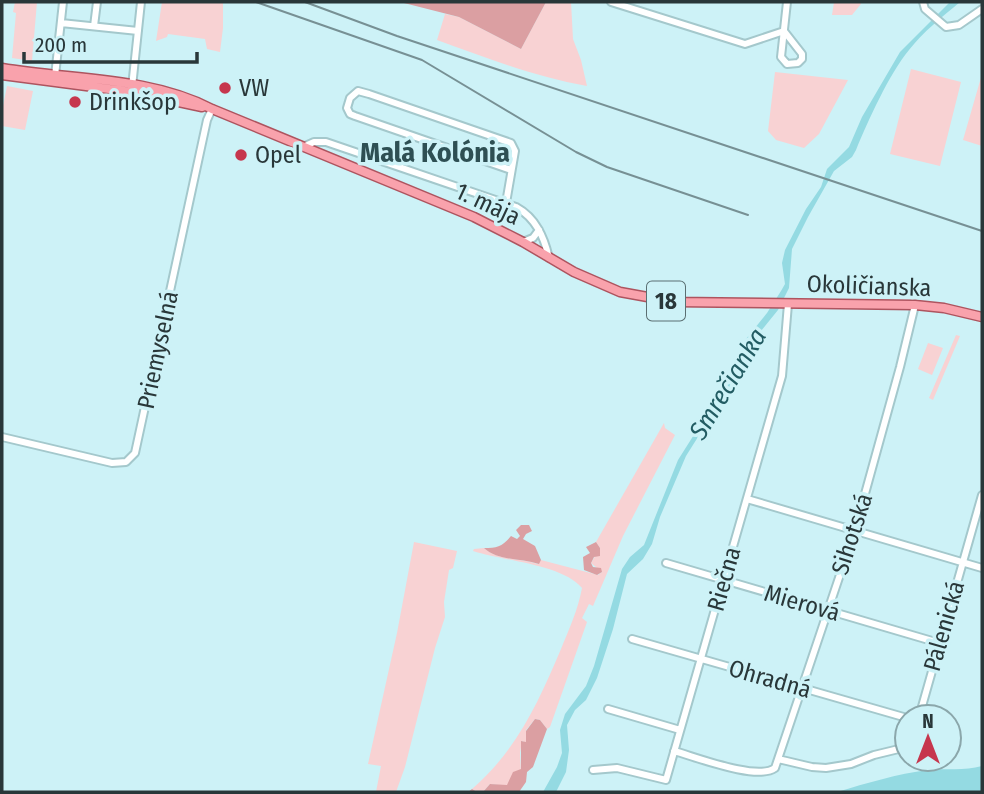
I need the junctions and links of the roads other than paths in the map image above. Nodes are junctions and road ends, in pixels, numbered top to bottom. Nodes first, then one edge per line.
1 (63, 2) edge
2 (97, 2) edge
3 (141, 2) edge
4 (611, 2) edge
5 (787, 2) edge
6 (923, 2) edge
7 (982, 9) edge
8 (61, 23) junction
9 (94, 26) junction
10 (138, 31) junction
11 (784, 31) junction
12 (2, 68) edge
13 (2, 75) edge
14 (55, 76) junction
15 (132, 89) junction
16 (212, 109) junction
17 (303, 147) junction
18 (511, 170) junction
19 (506, 203) junction
20 (539, 230) junction
21 (523, 242) junction
22 (550, 258) junction
23 (753, 303) joint
24 (787, 304) junction
25 (915, 305) junction
26 (982, 317) edge
27 (2, 437) edge
28 (982, 495) edge
29 (747, 499) junction
30 (855, 530) junction
31 (962, 562) junction
32 (666, 564) dead end
33 (982, 568) edge
34 (723, 580) junction
35 (827, 611) junction
36 (632, 639) dead end
37 (939, 643) junction
38 (701, 659) junction
39 (802, 687) junction
40 (923, 703) edge
41 (608, 709) dead end
42 (893, 714) edge
43 (680, 730) junction
44 (893, 750) edge
45 (674, 751) junction
46 (778, 759) junction
47 (593, 770) dead end

1 - 8 street
2 - 9 street
3 - 10 street
4 - 11 street
5 - 11 street
6 - 7 street
8 - 9 street
8 - 14 street
9 - 10 street
10 - 15 street
11 - 11 street
12 - 14 main road, 1. mája / 18
13 - 15 main road, 1. mája / 18
14 - 15 main road, 1. mája / 18
15 - 16 main road, 1. mája / 18
16 - 17 main road, 1. mája / 18
16 - 27 street, Priemyselná
17 - 19 street
17 - 21 main road, 1. mája / 18
18 - 18 street
18 - 19 street
19 - 20 street
20 - 21 street
20 - 22 street
21 - 22 main road, 1. mája / 18
22 - 23 main road, 1. mája / 18
23 - 24 main road, Okoličianska / 18
24 - 25 main road, Okoličianska / 18
24 - 29 street, Riečna
25 - 26 main road, Okoličianska / 18
25 - 30 street, Sihotská
28 - 31 street, Pálenická
29 - 30 street
29 - 34 street, Riečna
30 - 31 street
30 - 35 street, Sihotská
31 - 33 street
31 - 37 street, Pálenická
32 - 34 street, Mierová
34 - 35 street, Mierová
34 - 38 street, Riečna
35 - 37 street, Mierová
35 - 39 street, Sihotská
36 - 38 street, Ohradná
37 - 40 street, Pálenická
38 - 39 street, Ohradná
38 - 43 street, Riečna
39 - 42 street, Ohradná
39 - 46 street, Sihotská
41 - 43 street
43 - 45 street, Riečna
44 - 46 street
45 - 46 street
45 - 47 street, Riečna

